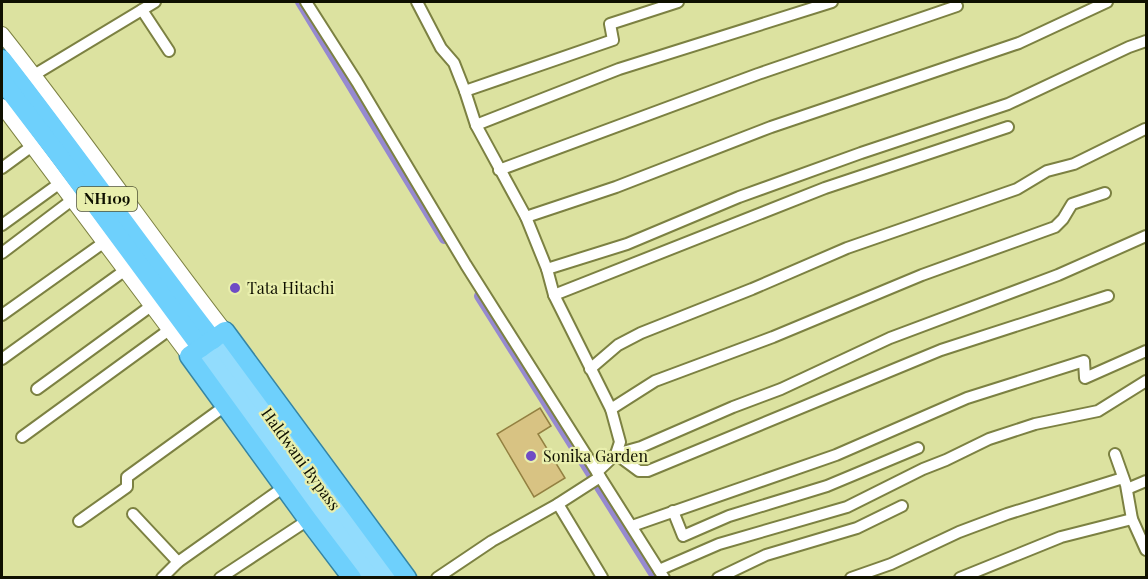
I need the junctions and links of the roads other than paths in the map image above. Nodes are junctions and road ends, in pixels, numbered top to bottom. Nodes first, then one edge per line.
1 (155, 2) edge
2 (306, 2) edge
3 (417, 2) edge
4 (678, 2) edge
5 (831, 2) edge
6 (1107, 2) edge
7 (957, 6) dead end
8 (142, 10) junction
9 (2, 34) edge
10 (1146, 41) edge
11 (169, 51) dead end
12 (2, 59) edge
13 (34, 75) junction
14 (2, 81) edge
15 (465, 91) junction
16 (3, 111) edge
17 (476, 125) junction
18 (1008, 127) dead end
19 (1145, 129) dead end
20 (32, 146) junction
21 (2, 168) edge
22 (500, 170) junction
23 (60, 183) junction
24 (1105, 193) dead end
25 (72, 200) junction
26 (526, 217) junction
27 (2, 225) edge
28 (1146, 236) edge
29 (103, 243) junction
30 (2, 253) edge
31 (547, 269) junction
32 (124, 271) junction
33 (554, 295) junction
34 (1108, 297) dead end
35 (151, 306) junction
36 (2, 315) edge
37 (169, 330) junction
38 (207, 344) junction
39 (1146, 351) edge
40 (2, 358) edge
41 (590, 369) junction
42 (1146, 381) edge
43 (37, 389) dead end
44 (225, 406) junction
45 (611, 409) junction
46 (22, 437) dead end
47 (918, 448) dead end
48 (616, 454) junction
49 (1115, 454) dead end
50 (596, 477) junction
51 (1123, 478) junction
52 (1146, 481) edge
53 (284, 487) junction
54 (1126, 489) junction
55 (558, 504) junction
56 (902, 506) dead end
57 (672, 511) junction
58 (133, 514) dead end
59 (1132, 519) junction
60 (308, 520) junction
61 (80, 521) dead end
62 (632, 526) junction
63 (1146, 550) edge
64 (178, 562) junction
65 (662, 574) edge
66 (602, 577) edge
67 (162, 578) edge
68 (220, 578) edge
69 (352, 578) edge
70 (370, 578) edge
71 (388, 578) edge
72 (407, 578) edge
73 (436, 578) edge
74 (718, 578) edge
75 (850, 578) edge
76 (960, 578) edge

1 - 8 street
2 - 50 street
3 - 15 street
4 - 15 street
5 - 17 street
6 - 26 street
7 - 22 street
8 - 11 street
8 - 13 street
9 - 13 street
10 - 31 street
12 - 38 highway, NH109
13 - 38 street
14 - 38 highway, NH109
15 - 17 street
16 - 20 street
17 - 22 street
18 - 33 street
19 - 41 street
20 - 21 street
20 - 23 street
22 - 26 street
23 - 25 street
23 - 27 street
24 - 45 street
25 - 29 street
25 - 30 street
26 - 31 street
28 - 48 street
29 - 32 street
29 - 36 street
31 - 33 street
32 - 35 street
32 - 40 street
33 - 41 street
34 - 48 street
35 - 37 street
35 - 43 street
37 - 38 street
37 - 46 street
38 - 44 highway
38 - 70 main road, Haldwani Bypass
38 - 71 main road, Haldwani Bypass
38 - 72 highway
39 - 57 street
41 - 45 street
42 - 65 street
44 - 53 highway
44 - 61 street
45 - 48 street
47 - 57 street
48 - 50 street
49 - 51 street
50 - 55 street
50 - 62 street
51 - 54 street
51 - 75 street
52 - 54 street
53 - 60 highway
53 - 64 street
54 - 59 street
55 - 66 street
55 - 73 street
56 - 74 street
57 - 62 street
58 - 64 street
59 - 63 street
59 - 76 street
60 - 68 street
60 - 69 highway
62 - 65 street
64 - 67 street

